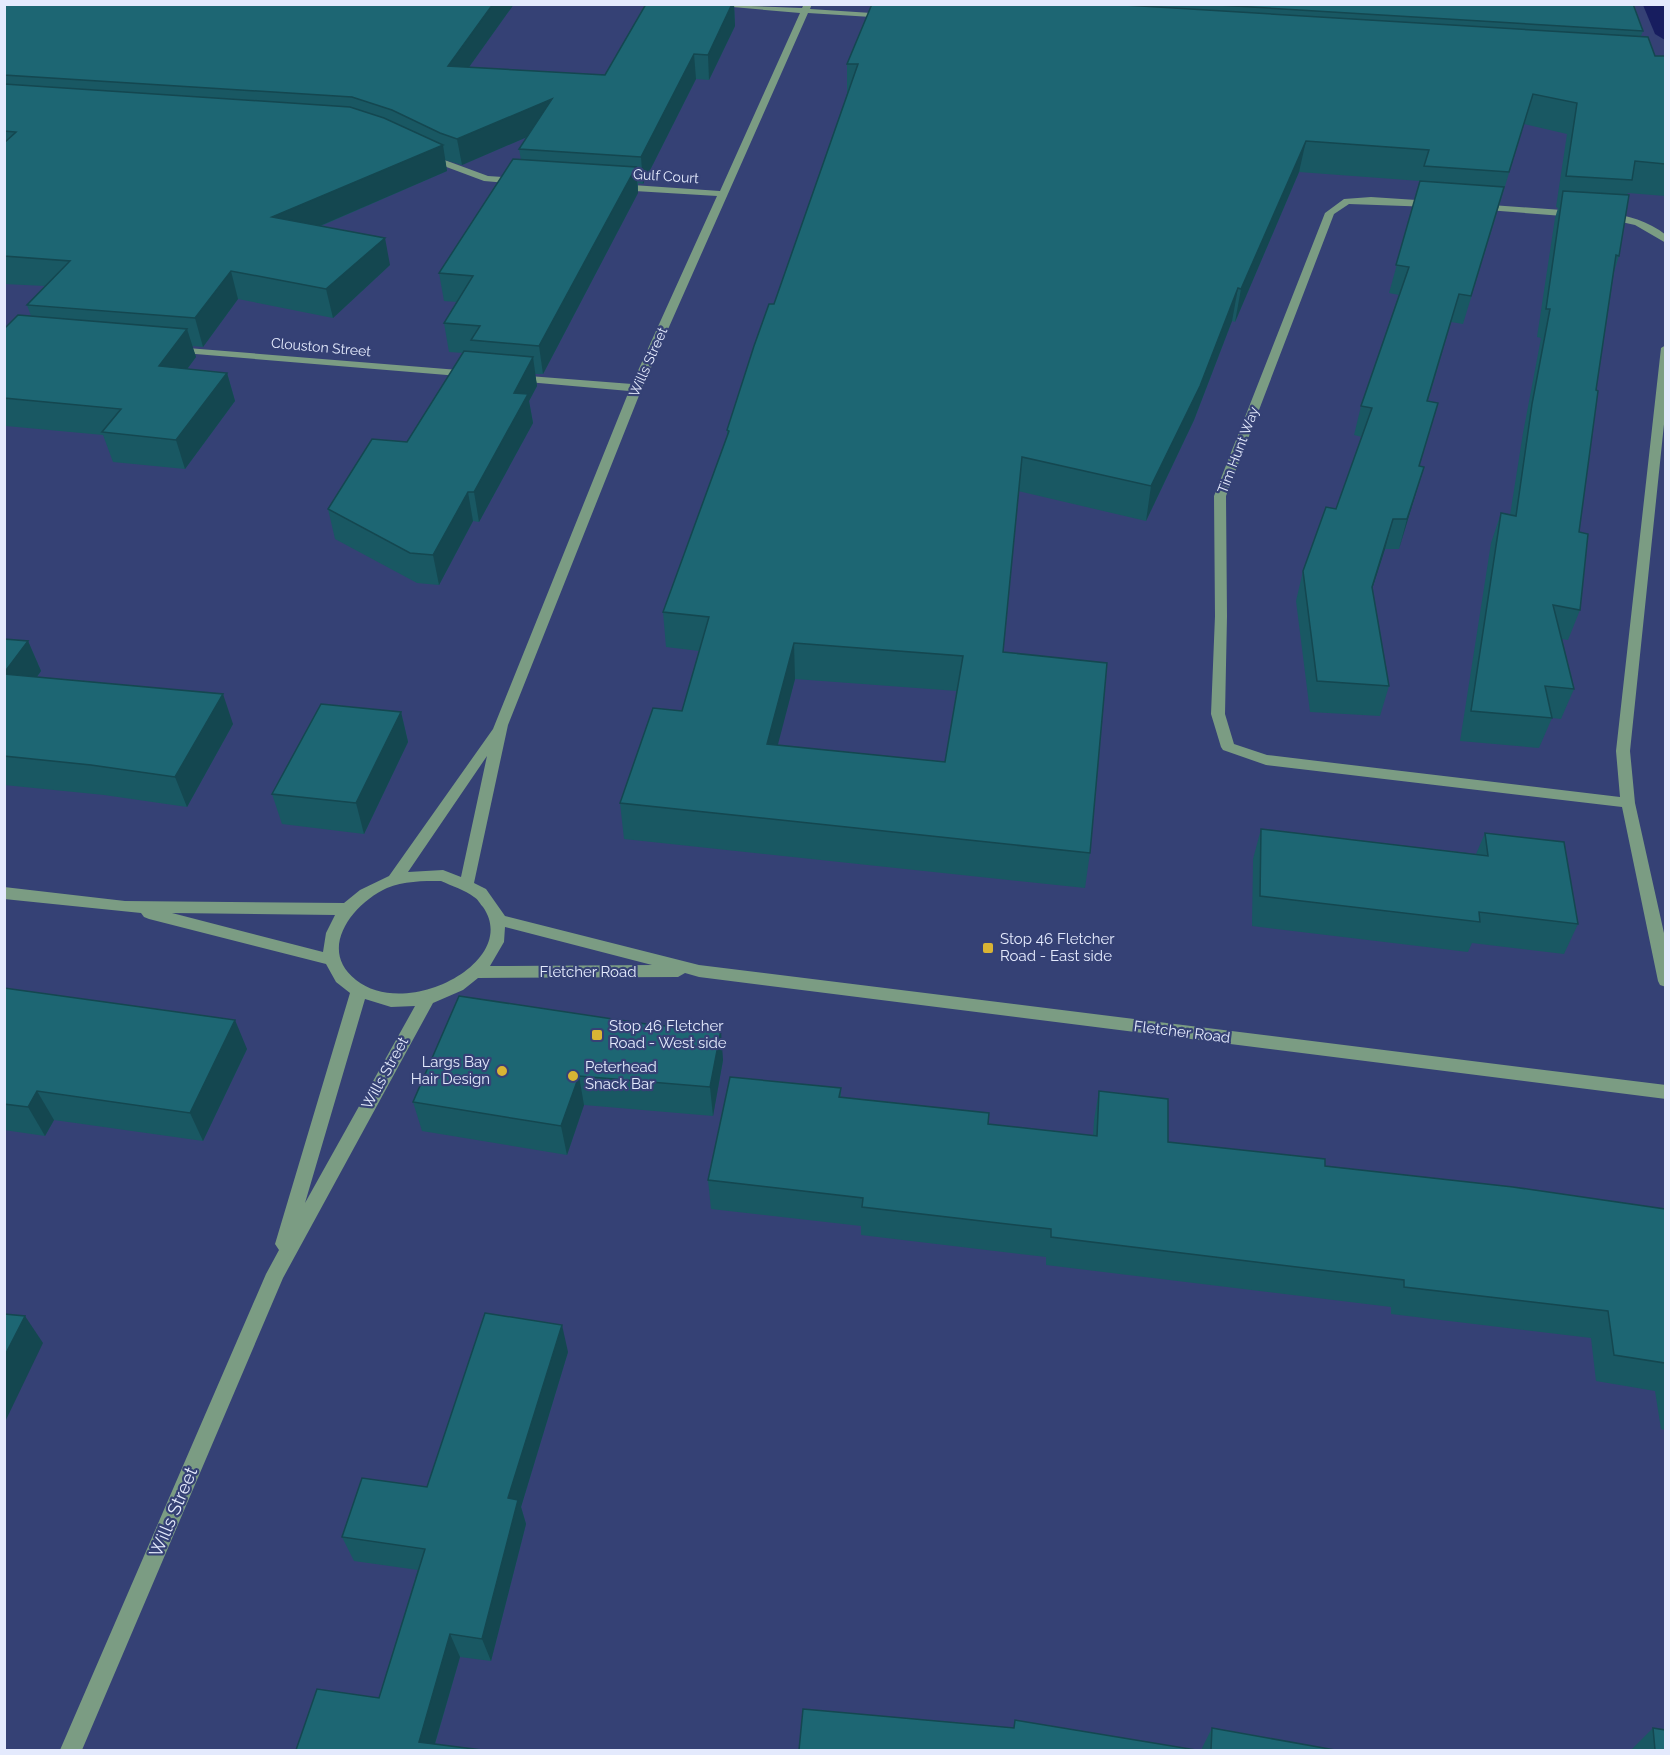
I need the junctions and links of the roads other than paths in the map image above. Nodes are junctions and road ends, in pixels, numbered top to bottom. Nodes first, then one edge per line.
1 (702, 4) edge
2 (807, 8) edge
3 (899, 16) edge
4 (422, 154) edge
5 (533, 182) edge
6 (613, 186) edge
7 (723, 194) junction
8 (1442, 205) edge
9 (1466, 207) edge
10 (1584, 215) edge
11 (1596, 216) edge
12 (1665, 240) edge
13 (1665, 348) edge
14 (160, 349) edge
15 (482, 375) edge
16 (506, 377) edge
17 (636, 388) junction
18 (501, 725) junction
19 (1629, 803) junction
20 (394, 881) junction
21 (467, 882) junction
22 (4, 893) edge
23 (125, 907) junction
24 (347, 909) junction
25 (499, 921) junction
26 (333, 960) junction
27 (699, 971) junction
28 (477, 972) junction
29 (1665, 981) edge
30 (359, 991) junction
31 (427, 998) junction
32 (1665, 1092) edge
33 (274, 1274) junction
34 (71, 1750) edge

1 - 2 street
2 - 3 street
2 - 7 street, Wills Street
4 - 5 street
6 - 7 street, Gulf Court
7 - 17 street, Wills Street
8 - 19 street, Tim Hunt Way
9 - 10 street
11 - 12 street
13 - 19 street
14 - 15 street, Clouston Street
16 - 17 street
17 - 18 street, Wills Street
18 - 20 street, Wills Street
18 - 21 street, Wills Street
19 - 29 street
20 - 21 street
20 - 24 street
21 - 25 street
22 - 23 street
23 - 24 street
23 - 26 street
24 - 26 street
25 - 27 street, Fletcher Road
25 - 28 street
26 - 30 street
27 - 28 street, Fletcher Road
27 - 32 street, Fletcher Road
28 - 31 street
30 - 31 street
30 - 33 street, Wills Street
31 - 33 street, Wills Street
33 - 34 street, Wills Street

